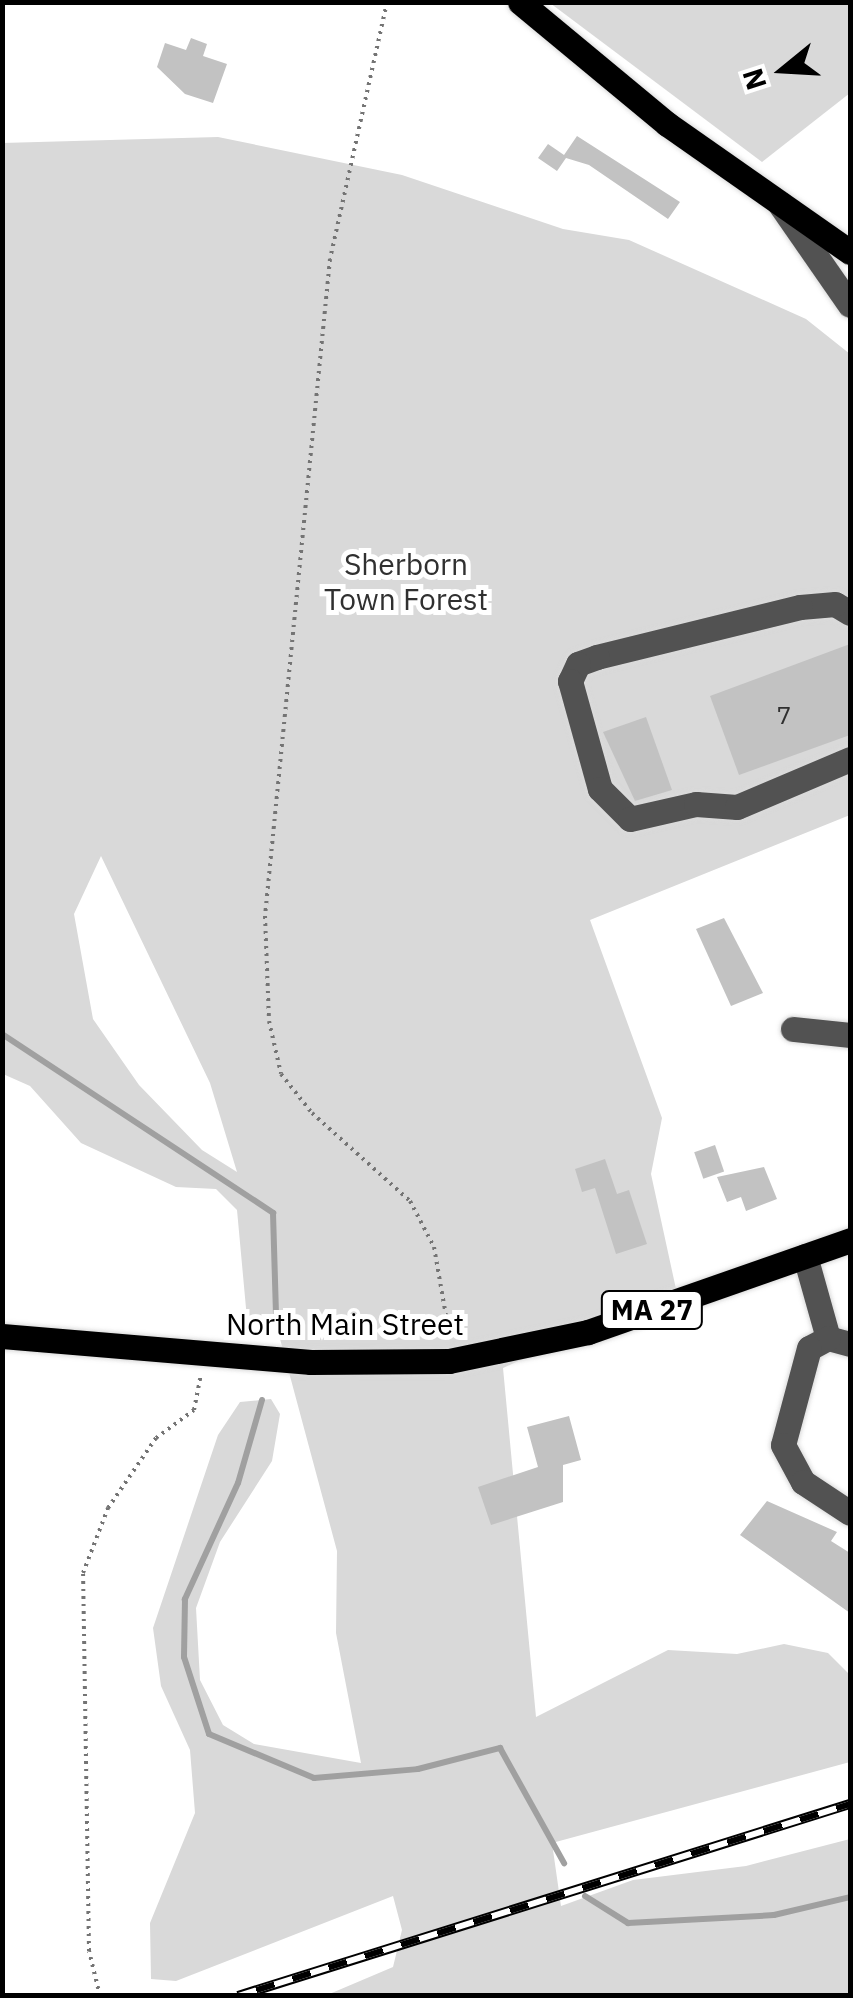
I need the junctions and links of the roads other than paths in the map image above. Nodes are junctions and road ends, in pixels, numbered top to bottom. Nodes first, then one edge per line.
1 (520, 2) edge
2 (776, 199) junction
3 (850, 252) edge
4 (850, 306) edge
5 (850, 613) edge
6 (850, 759) edge
7 (793, 1029) dead end
8 (850, 1036) edge
9 (850, 1240) edge
10 (805, 1256) junction
11 (2, 1336) edge
12 (839, 1341) edge
13 (850, 1512) edge

1 - 2 main road
2 - 3 main road
2 - 4 street
5 - 6 street
7 - 8 street
9 - 10 main road, North Main Street / MA 27
10 - 11 main road, North Main Street / MA 27
10 - 12 street
12 - 13 street

